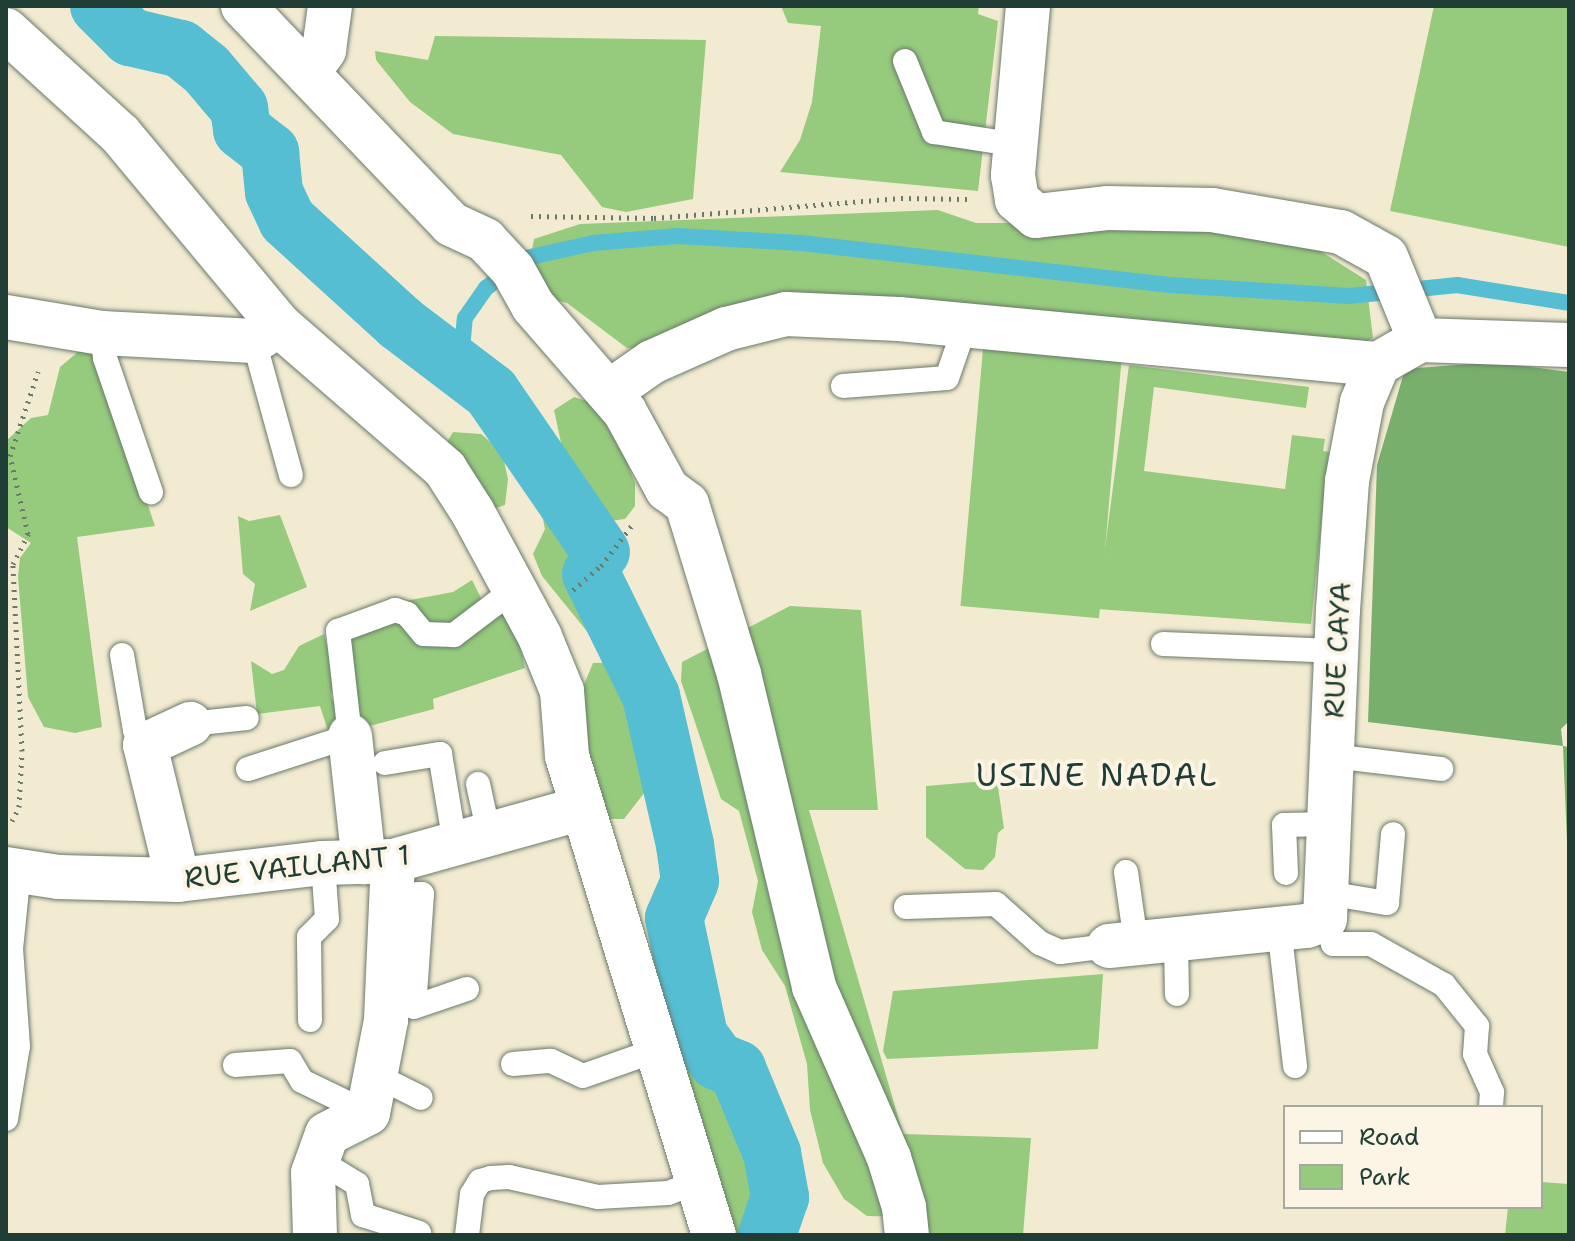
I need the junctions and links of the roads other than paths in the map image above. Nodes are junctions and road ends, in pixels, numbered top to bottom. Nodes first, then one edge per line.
1 (243, 6) edge
2 (330, 6) edge
3 (1028, 6) edge
4 (6, 30) edge
5 (905, 61) dead end
6 (309, 71) junction
7 (1018, 145) junction
8 (14, 318) edge
9 (965, 326) junction
10 (102, 333) junction
11 (266, 333) junction
12 (1420, 340) junction
13 (1569, 345) edge
14 (1378, 364) junction
15 (843, 386) dead end
16 (609, 392) junction
17 (291, 475) dead end
18 (151, 492) dead end
19 (520, 604) junction
20 (1163, 644) dead end
21 (1335, 651) junction
22 (122, 655) dead end
23 (247, 718) dead end
24 (190, 724) joint
25 (350, 736) junction
26 (145, 745) junction
27 (1332, 756) junction
28 (385, 763) dead end
29 (248, 769) dead end
30 (1441, 769) dead end
31 (478, 784) dead end
32 (583, 808) junction
33 (1329, 824) junction
34 (1393, 834) dead end
35 (472, 839) junction
36 (10, 857) edge
37 (368, 870) junction
38 (1126, 872) dead end
39 (1286, 873) dead end
40 (178, 880) junction
41 (1326, 906) junction
42 (906, 907) dead end
43 (1279, 927) junction
44 (1140, 942) junction
45 (467, 989) dead end
46 (1177, 994) dead end
47 (310, 1020) dead end
48 (657, 1050) junction
49 (513, 1064) dead end
50 (235, 1065) dead end
51 (1295, 1066) dead end
52 (372, 1094) junction
53 (421, 1098) dead end
54 (1491, 1105) edge
55 (6, 1119) edge
56 (316, 1159) junction
57 (698, 1182) junction
58 (419, 1233) dead end
59 (315, 1235) edge
60 (467, 1235) edge
61 (713, 1235) edge
62 (907, 1235) edge

1 - 6 street
2 - 6 street
3 - 7 street
4 - 11 street
5 - 7 lane
6 - 16 street
7 - 12 street
8 - 10 street
9 - 14 street
9 - 15 lane
9 - 16 street
10 - 11 street
10 - 18 lane
11 - 17 lane
11 - 19 street
12 - 13 street
12 - 14 street
14 - 21 street, RUE CAYA
16 - 62 street
19 - 25 lane
19 - 32 street
20 - 21 lane
21 - 27 street, RUE CAYA
22 - 26 lane
23 - 24 lane
24 - 26 street
25 - 29 lane
25 - 37 street
26 - 40 street
27 - 30 lane
27 - 33 street, RUE CAYA
28 - 35 lane
31 - 35 lane
32 - 35 street, RUE VAILLANT 1
32 - 48 street
33 - 39 lane
33 - 41 street, RUE CAYA
34 - 41 lane
35 - 37 street, RUE VAILLANT 1
36 - 40 street, RUE VAILLANT 1
36 - 55 lane
37 - 40 street, RUE VAILLANT 1
37 - 45 lane
37 - 47 lane
37 - 52 street
38 - 44 lane
41 - 43 street
41 - 54 lane
42 - 44 lane
43 - 44 street
43 - 51 lane
44 - 46 lane
48 - 49 lane
48 - 57 street
50 - 52 lane
52 - 53 lane
52 - 56 street
56 - 58 lane
56 - 59 street
57 - 60 lane
57 - 61 street

